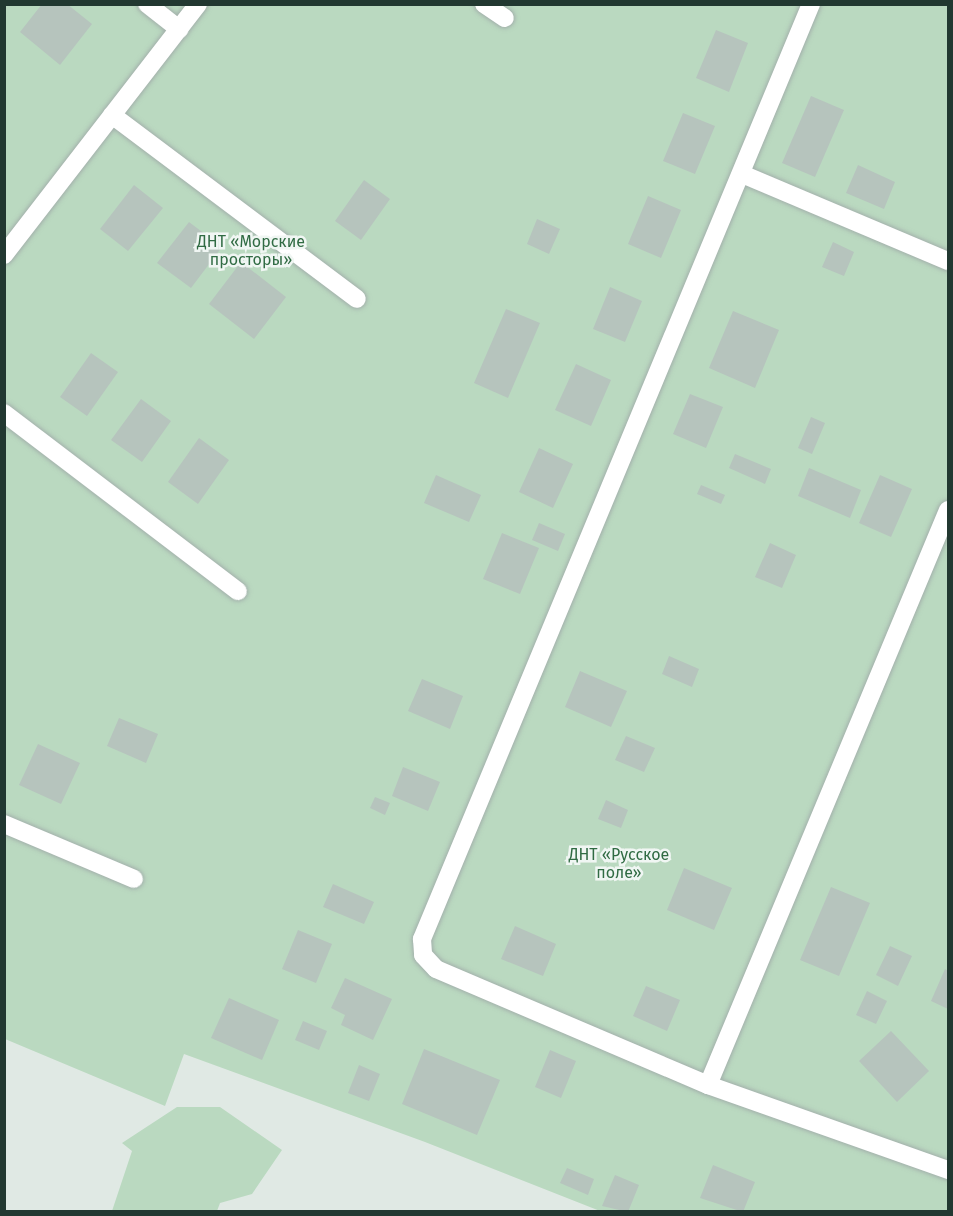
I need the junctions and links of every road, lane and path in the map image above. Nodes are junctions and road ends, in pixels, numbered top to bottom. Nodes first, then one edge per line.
1 (147, 4) edge
2 (198, 4) edge
3 (484, 4) edge
4 (811, 4) edge
5 (505, 18) dead end
6 (179, 29) junction
7 (112, 115) junction
8 (742, 174) junction
9 (4, 255) edge
10 (948, 261) edge
11 (357, 299) dead end
12 (4, 412) edge
13 (948, 510) edge
14 (238, 591) dead end
15 (4, 824) edge
16 (134, 879) dead end
17 (708, 1085) junction
18 (948, 1170) edge

1 - 6 street
2 - 6 street
3 - 5 street
4 - 8 street
6 - 7 street
7 - 9 street
7 - 11 street
8 - 10 street
8 - 17 street
12 - 14 street
13 - 17 street
15 - 16 street
17 - 18 street

